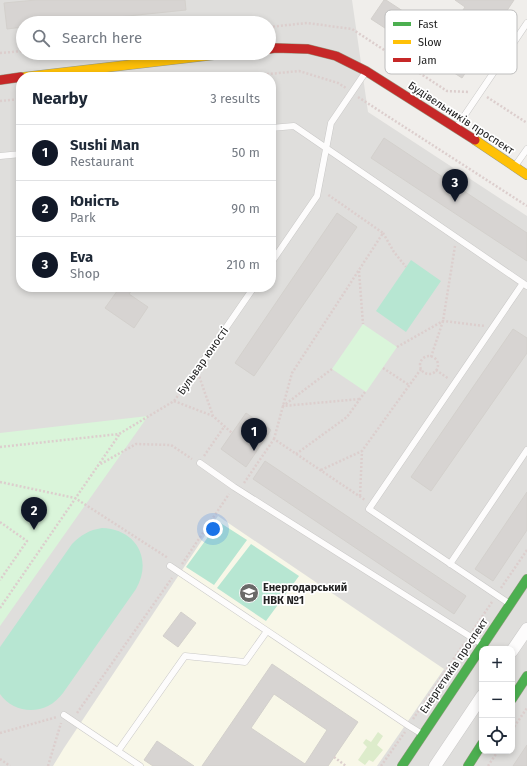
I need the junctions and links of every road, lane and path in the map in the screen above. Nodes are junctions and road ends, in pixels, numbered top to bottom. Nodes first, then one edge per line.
1 (527, 23) edge
2 (276, 26) edge
3 (517, 38) edge
4 (276, 48) edge
5 (16, 51) edge
6 (385, 51) edge
7 (0, 53) edge
8 (171, 60) edge
9 (366, 71) junction
10 (67, 72) edge
11 (276, 73) edge
12 (421, 74) edge
13 (493, 74) edge
14 (16, 78) edge
15 (0, 80) edge
16 (352, 92) junction
17 (480, 93) junction
18 (16, 99) edge
19 (0, 101) edge
20 (527, 123) edge
21 (276, 128) edge
22 (456, 128) junction
23 (326, 148) junction
24 (527, 149) edge
25 (16, 154) edge
26 (0, 156) edge
27 (514, 167) junction
28 (527, 175) edge
29 (318, 188) junction
30 (527, 206) edge
31 (383, 234) junction
32 (456, 238) junction
33 (276, 255) edge
34 (406, 267) dead end
35 (359, 271) junction
36 (525, 285) edge
37 (251, 292) edge
38 (443, 320) junction
39 (363, 324) dead end
40 (493, 327) junction
41 (396, 347) dead end
42 (431, 357) junction
43 (201, 364) dead end
44 (383, 368) dead end
45 (332, 369) dead end
46 (421, 369) junction
47 (436, 370) junction
48 (455, 383) junction
49 (409, 385) junction
50 (365, 392) dead end
51 (360, 399) junction
52 (174, 401) junction
53 (284, 406) junction
54 (212, 416) junction
55 (224, 427) junction
56 (232, 433) dead end
57 (119, 434) junction
58 (274, 439) junction
59 (0, 447) edge
60 (527, 450) edge
61 (362, 451) junction
62 (296, 454) junction
63 (200, 463) junction
64 (97, 466) junction
65 (321, 470) junction
66 (0, 482) edge
67 (237, 488) junction
68 (360, 496) junction
69 (76, 498) junction
70 (372, 504) junction
71 (0, 522) edge
72 (450, 564) junction
73 (170, 566) dead end
74 (179, 568) junction
75 (527, 579) edge
76 (0, 580) edge
77 (510, 604) junction
78 (0, 608) edge
79 (527, 629) edge
80 (266, 631) junction
81 (469, 636) junction
82 (483, 645) junction
83 (515, 647) edge
84 (527, 676) edge
85 (515, 694) edge
86 (479, 701) edge
87 (527, 708) edge
88 (64, 715) junction
89 (72, 721) junction
90 (409, 726) junction
91 (515, 726) edge
92 (0, 733) edge
93 (423, 734) junction
94 (479, 749) edge
95 (118, 751) junction
96 (496, 754) edge
97 (334, 757) dead end
98 (0, 759) edge
99 (10, 766) edge
100 (48, 766) edge
101 (140, 766) edge
102 (346, 766) edge
103 (381, 766) edge
104 (402, 766) edge
105 (436, 766) edge
106 (468, 766) edge
107 (488, 766) edge

1 - 3 lane
2 - 6 path
4 - 9 street, Будівельників проспект
5 - 7 path
8 - 10 street
9 - 16 lane
9 - 22 street, Будівельників проспект
11 - 16 path
12 - 17 path
13 - 17 lane
14 - 15 street
16 - 23 lane
16 - 30 path
17 - 20 path
17 - 22 lane
18 - 19 path
21 - 23 lane
22 - 27 street, Будівельників проспект
23 - 29 lane
23 - 32 lane
24 - 27 lane
25 - 26 lane
27 - 28 street, Будівельників проспект
29 - 31 path
29 - 33 lane
31 - 34 path
31 - 35 path
32 - 36 lane
32 - 38 path
35 - 39 path
35 - 53 path
36 - 40 lane
37 - 43 lane, Бульвар юності
38 - 40 path
38 - 41 path
38 - 42 path
40 - 48 lane
42 - 46 path
42 - 47 path
44 - 49 path
45 - 53 path
46 - 47 path
46 - 49 path
47 - 48 path
48 - 70 lane
49 - 61 path
50 - 51 path
51 - 53 path
51 - 62 path
52 - 54 path
52 - 54 path, Бульвар юності
52 - 57 path, Бульвар юності
53 - 58 path
54 - 55 path
55 - 56 path
55 - 63 path
57 - 59 path, Бульвар юності
57 - 64 path
58 - 62 path
58 - 67 path
60 - 72 lane
61 - 65 path
61 - 68 path
62 - 65 path
63 - 64 path
63 - 67 lane
64 - 69 path
65 - 68 path
66 - 69 path
67 - 74 path
67 - 81 lane
68 - 70 path
69 - 74 path
69 - 78 path
70 - 72 lane
71 - 76 path
72 - 77 lane
73 - 74 lane
74 - 80 lane
74 - 89 path
75 - 77 street, Енергетиків проспект
77 - 82 street, Енергетиків проспект
79 - 83 street
80 - 90 lane
80 - 95 lane
81 - 82 lane
81 - 90 path
82 - 93 street, Енергетиків проспект
84 - 85 street
86 - 105 street
87 - 91 path
88 - 89 lane
88 - 92 path
88 - 100 path
89 - 95 lane
90 - 93 lane
90 - 103 path
93 - 104 street, Енергетиків проспект
94 - 106 street
95 - 101 lane
96 - 107 path
97 - 102 path
98 - 99 path

